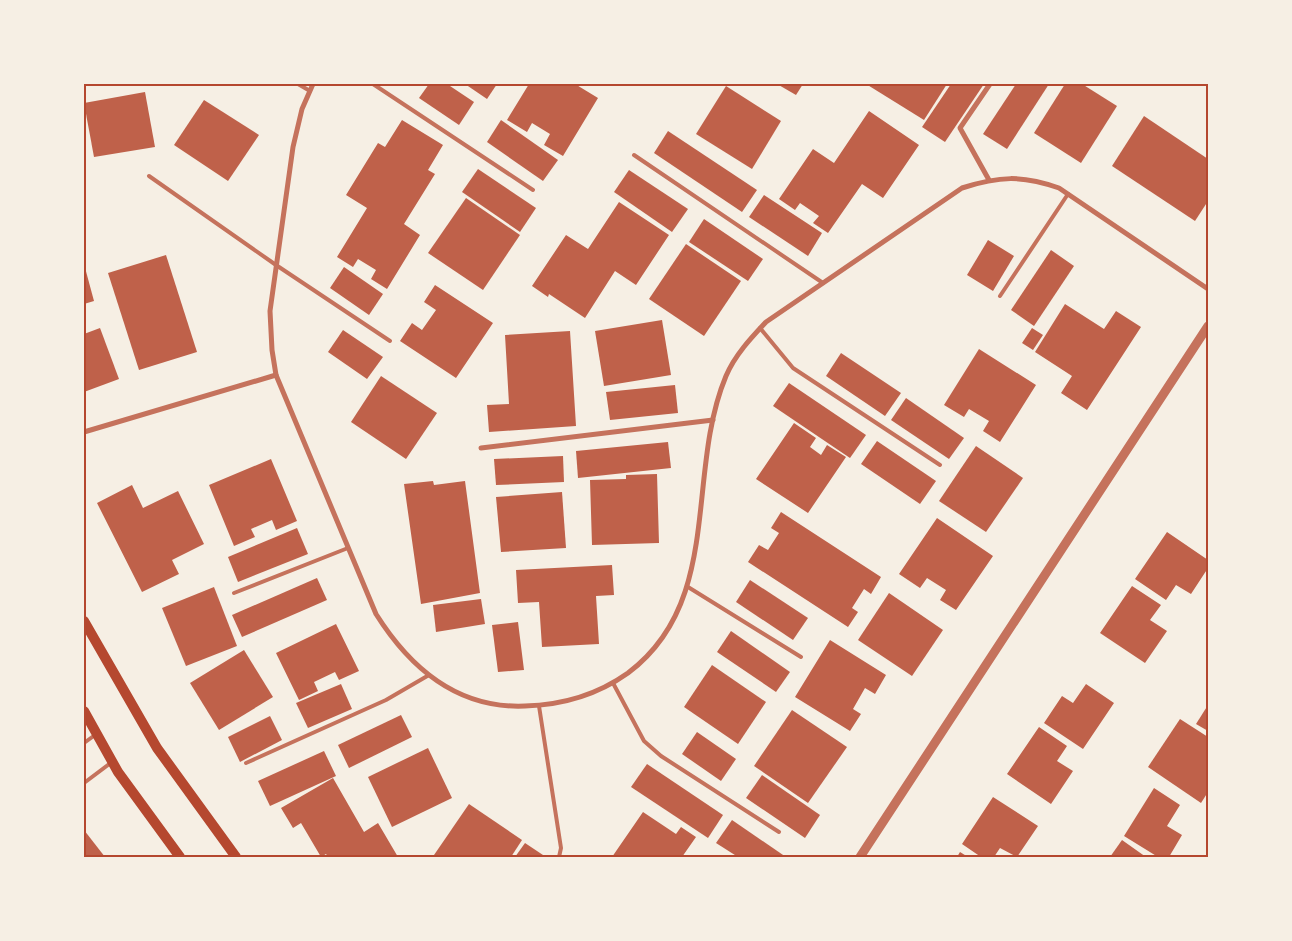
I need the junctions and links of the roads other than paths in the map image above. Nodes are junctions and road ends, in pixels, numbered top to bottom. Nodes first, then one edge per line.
1 (298, 84) edge
2 (313, 84) edge
3 (373, 84) edge
4 (990, 84) edge
5 (310, 90) junction
6 (634, 155) dead end
7 (150, 176) dead end
8 (988, 180) junction
9 (533, 190) dead end
10 (1068, 194) junction
11 (276, 265) junction
12 (823, 283) junction
13 (1208, 289) edge
14 (1000, 296) dead end
15 (1208, 326) edge
16 (760, 328) junction
17 (390, 341) dead end
18 (276, 375) junction
19 (713, 420) junction
20 (84, 432) edge
21 (480, 448) dead end
22 (940, 465) dead end
23 (348, 548) junction
24 (688, 587) junction
25 (234, 593) dead end
26 (84, 621) edge
27 (801, 657) dead end
28 (429, 675) junction
29 (613, 684) junction
30 (538, 706) junction
31 (84, 711) edge
32 (96, 733) junction
33 (84, 743) edge
34 (112, 762) junction
35 (246, 763) dead end
36 (84, 782) edge
37 (778, 832) dead end
38 (180, 857) edge
39 (236, 857) edge
40 (559, 857) edge
41 (860, 857) edge

1 - 5 lane
2 - 5 street
3 - 9 lane
4 - 8 street
5 - 11 street
6 - 12 lane
7 - 11 lane
8 - 10 street
8 - 12 street
10 - 13 street
10 - 14 lane
11 - 17 lane
11 - 18 street
12 - 16 street
15 - 41 street
16 - 19 street
16 - 22 lane
18 - 20 street
18 - 23 street
19 - 21 street
19 - 24 street
23 - 25 lane
23 - 28 street
24 - 27 lane
24 - 29 street
26 - 39 main road
28 - 30 street
28 - 35 lane
29 - 30 street
29 - 37 lane
30 - 40 lane
31 - 32 main road
32 - 33 lane
32 - 34 main road
34 - 36 lane
34 - 38 main road

